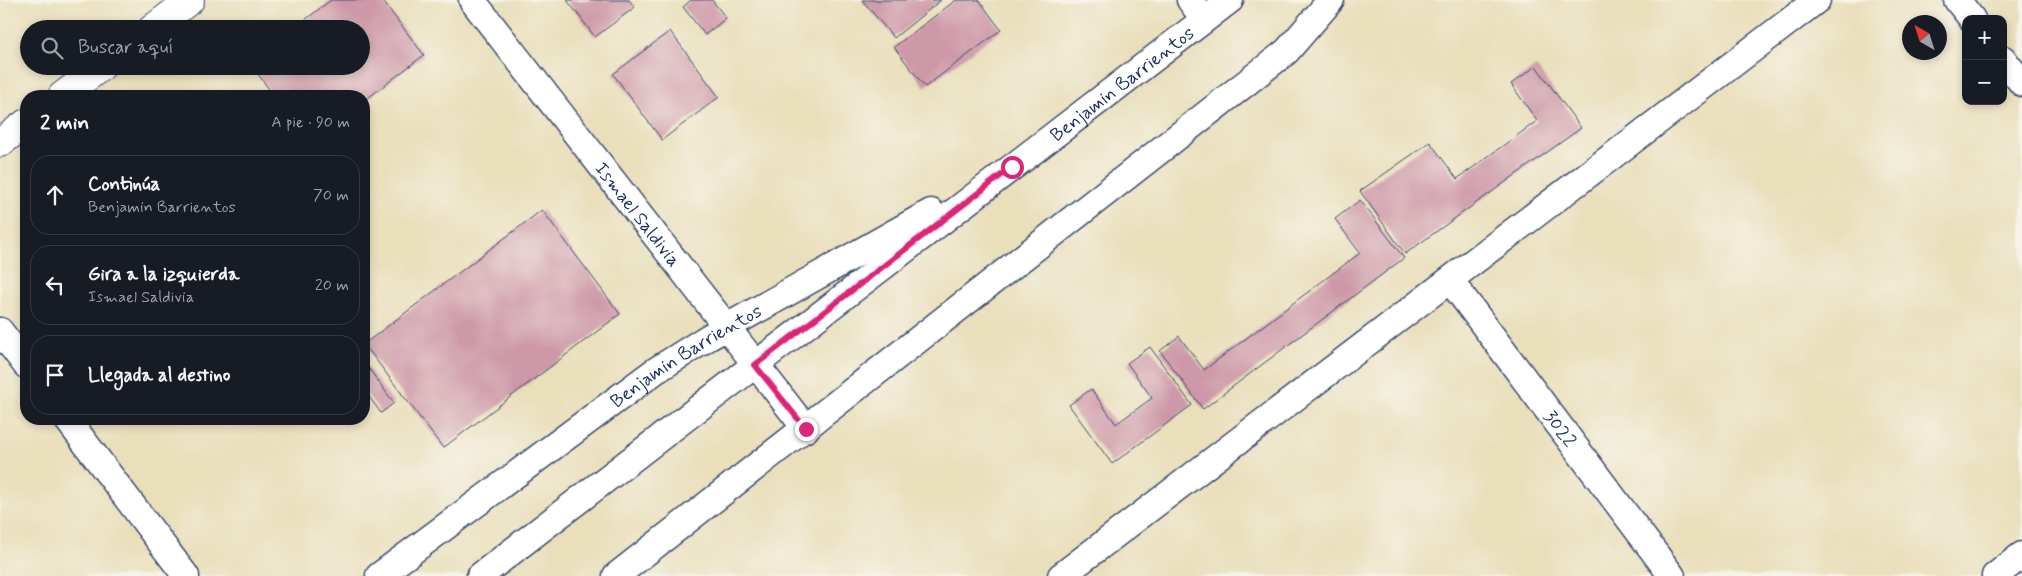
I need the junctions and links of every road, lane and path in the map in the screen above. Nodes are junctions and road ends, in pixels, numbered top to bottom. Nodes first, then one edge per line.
1 (190, 0) edge
2 (472, 0) edge
3 (1230, 0) edge
4 (1330, 0) edge
5 (1817, 0) edge
6 (1957, 0) edge
7 (1197, 10) edge
8 (1969, 15) edge
9 (164, 20) edge
10 (2004, 60) edge
11 (90, 75) edge
12 (2022, 83) edge
13 (70, 90) edge
14 (20, 128) edge
15 (0, 143) edge
16 (1012, 167) junction
17 (1450, 280) junction
18 (725, 328) junction
19 (0, 331) edge
20 (20, 357) edge
21 (755, 365) junction
22 (72, 425) edge
23 (806, 429) junction
24 (2022, 556) edge
25 (186, 576) edge
26 (379, 576) edge
27 (480, 576) edge
28 (616, 576) edge
29 (1061, 576) edge
30 (1672, 576) edge
31 (1995, 576) edge

1 - 9 street
2 - 18 street, Ismael Saldivia
3 - 7 street, Benjamin Barrientos
4 - 23 street
5 - 17 street
6 - 8 street
7 - 16 street, Benjamin Barrientos
10 - 12 street
11 - 13 street
14 - 15 street
16 - 18 street, Benjamin Barrientos
16 - 21 street, Benjamin Barrientos
17 - 29 street
17 - 30 street, 3022
18 - 21 street, Ismael Saldivia
18 - 26 street, Benjamin Barrientos
19 - 20 street
21 - 23 street, Ismael Saldivia
21 - 27 street, Benjamin Barrientos
22 - 25 street
23 - 28 street
24 - 31 street

